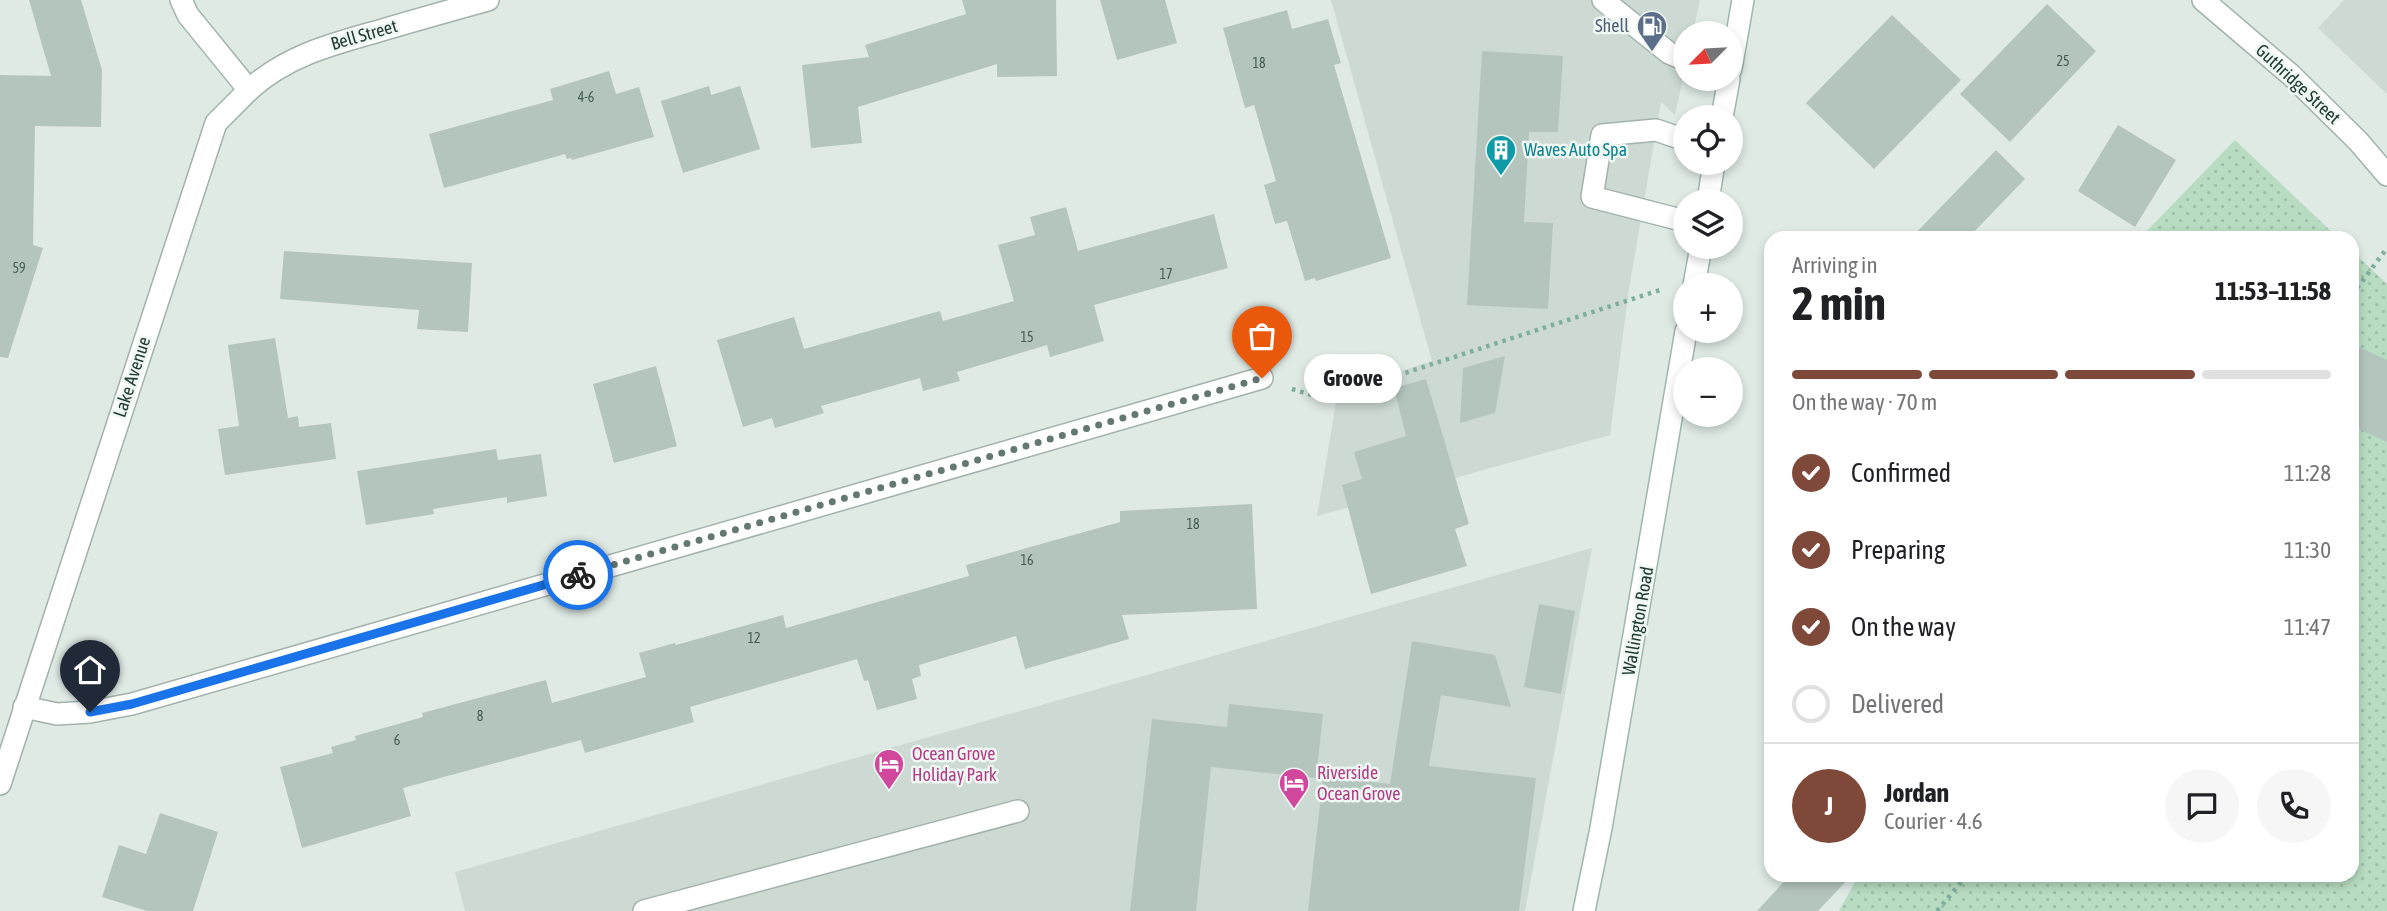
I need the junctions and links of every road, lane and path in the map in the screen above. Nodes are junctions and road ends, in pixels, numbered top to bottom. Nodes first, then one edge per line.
1 (181, 0) edge
2 (488, 0) edge
3 (1602, 0) edge
4 (1743, 0) edge
5 (2203, 0) edge
6 (1739, 21) edge
7 (1673, 55) edge
8 (249, 90) junction
9 (1673, 136) edge
10 (2387, 175) edge
11 (1673, 218) edge
12 (2387, 247) edge
13 (2359, 285) edge
14 (1673, 289) edge
15 (1684, 343) edge
16 (1262, 378) joint
17 (24, 707) junction
18 (0, 784) edge
19 (1018, 811) dead end
20 (1961, 882) edge
21 (644, 911) edge
22 (1584, 911) edge
23 (1937, 911) edge

1 - 8 street
2 - 8 street, Bell Street
3 - 7 street
4 - 6 street
5 - 10 street, Guthridge Street
8 - 17 street, Lake Avenue
9 - 11 street
12 - 13 path
14 - 16 path
15 - 22 street, Wallington Road
16 - 17 street
17 - 18 street, Lake Avenue
19 - 21 street
20 - 23 path

